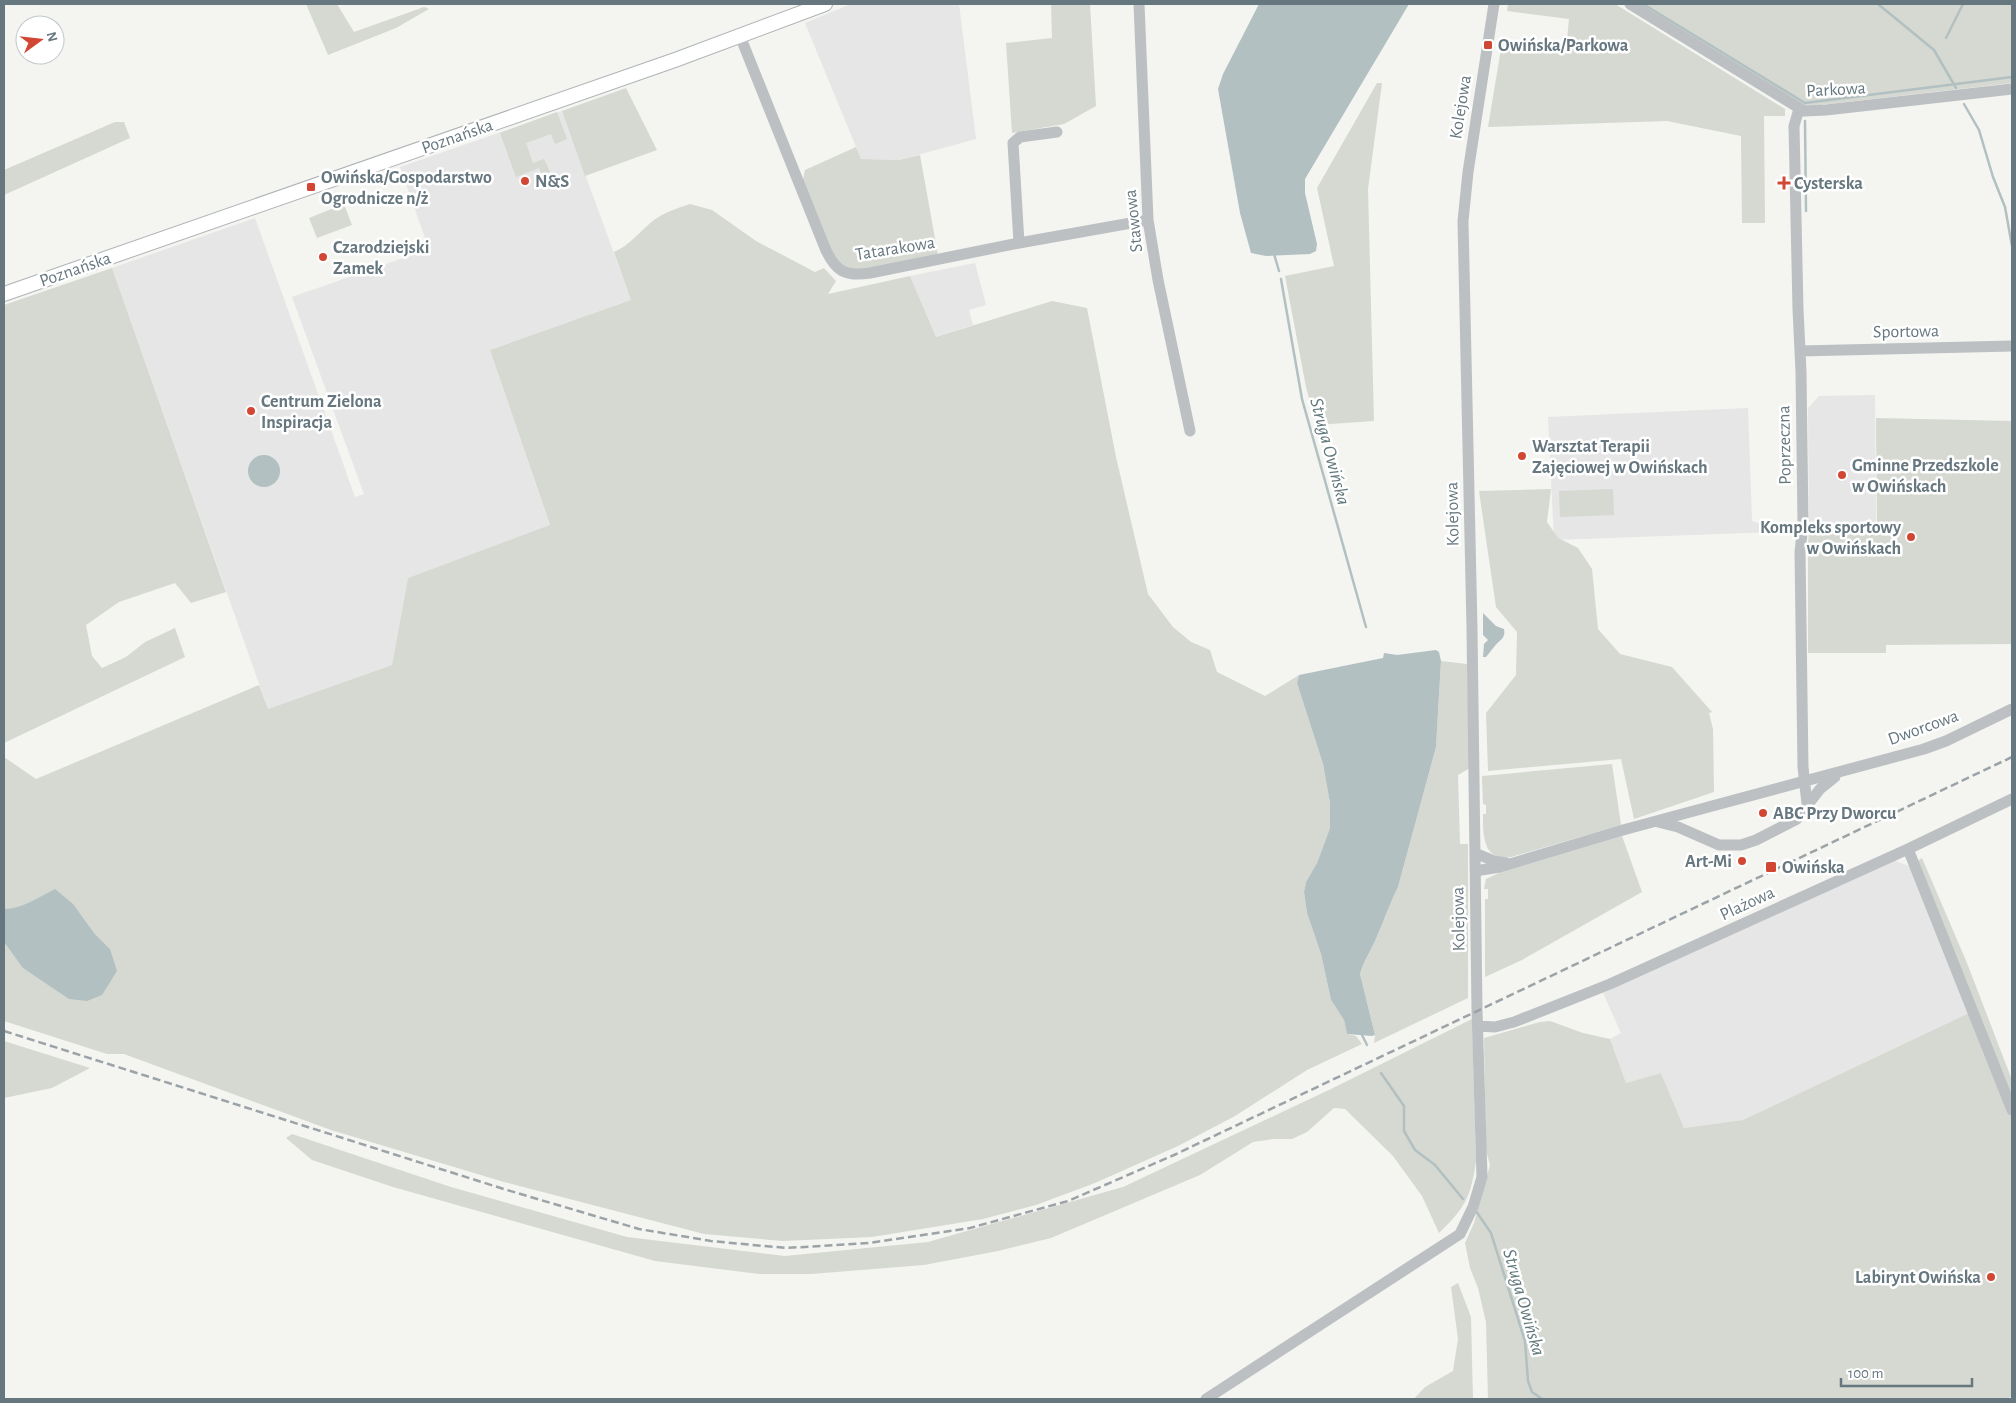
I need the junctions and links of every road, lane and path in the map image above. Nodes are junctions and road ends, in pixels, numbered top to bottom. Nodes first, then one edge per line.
1 (825, 4) edge
2 (1138, 4) edge
3 (1494, 4) edge
4 (1630, 4) edge
5 (740, 36) junction
6 (2012, 89) edge
7 (1799, 109) junction
8 (1058, 132) dead end
9 (1148, 220) junction
10 (1019, 243) junction
11 (4, 294) edge
12 (2012, 346) edge
13 (1800, 351) junction
14 (1190, 431) dead end
15 (2012, 709) edge
16 (1843, 772) junction
17 (1804, 781) junction
18 (1789, 785) junction
19 (2012, 799) edge
20 (1808, 804) junction
21 (1685, 814) junction
22 (1654, 822) junction
23 (1683, 829) junction
24 (1908, 849) junction
25 (1475, 853) junction
26 (1510, 863) junction
27 (1475, 871) junction
28 (1478, 1026) junction
29 (2012, 1110) edge
30 (1206, 1399) edge

1 - 5 main road, Poznańska
2 - 9 street, Stawowa
3 - 25 street, Kolejowa
4 - 7 street, Parkowa
5 - 10 street, Tatarakowa
5 - 11 main road, Poznańska
6 - 7 street, Parkowa
7 - 13 street, Poprzeczna
8 - 10 street
9 - 10 street, Tatarakowa
9 - 14 street, Stawowa
12 - 13 street, Sportowa
13 - 17 street, Poprzeczna
15 - 16 street, Dworcowa
16 - 17 street, Dworcowa
16 - 20 street, Dworcowa
17 - 18 street, Dworcowa
17 - 20 street
18 - 20 street
18 - 21 street, Dworcowa
19 - 24 street, Plażowa
20 - 23 street, Dworcowa
21 - 22 street, Dworcowa
21 - 23 street
22 - 23 street, Dworcowa
22 - 26 street, Dworcowa
24 - 28 street, Plażowa
24 - 29 street
25 - 26 street, Dworcowa
25 - 27 street, Kolejowa
26 - 27 street, Dworcowa
27 - 28 street, Kolejowa
28 - 30 street, Kolejowa

